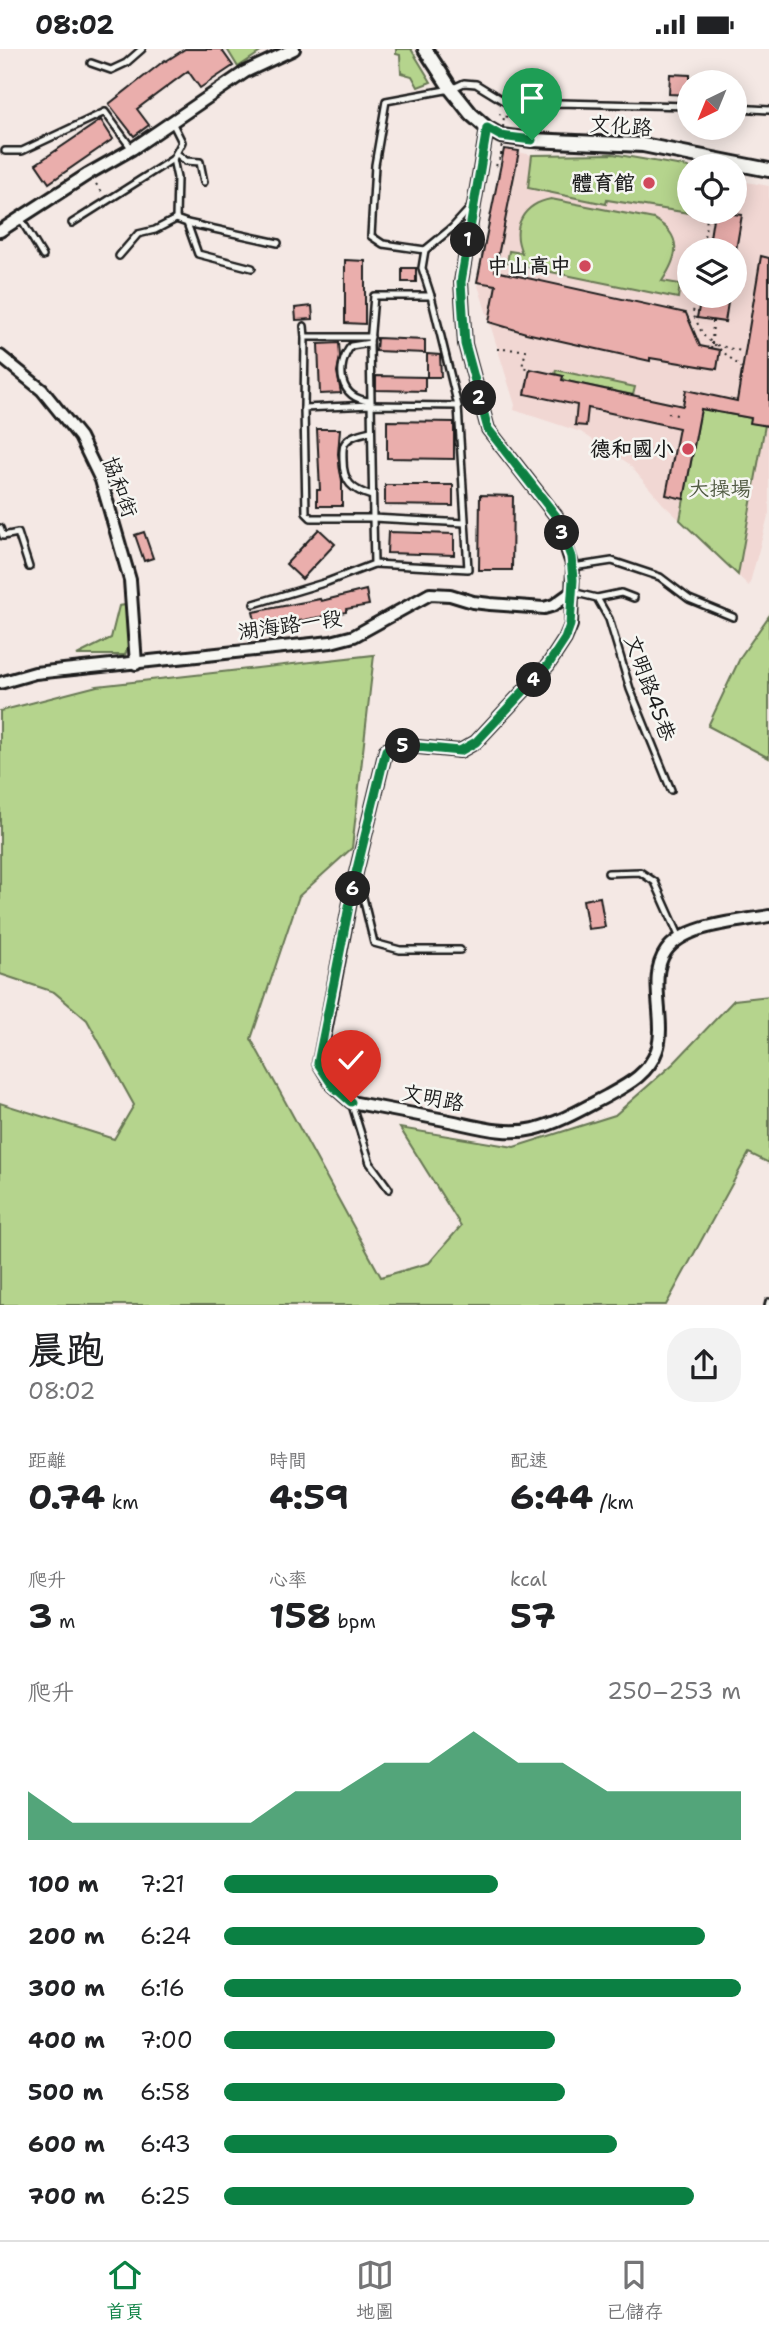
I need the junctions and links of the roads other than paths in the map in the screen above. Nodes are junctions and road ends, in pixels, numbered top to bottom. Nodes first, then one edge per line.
1 (142, 49) edge
2 (294, 49) edge
3 (425, 49) edge
4 (91, 63) dead end
5 (451, 89) junction
6 (677, 106) edge
7 (747, 109) edge
8 (769, 110) edge
9 (172, 122) junction
10 (487, 128) junction
11 (132, 149) junction
12 (5, 151) dead end
13 (175, 156) junction
14 (769, 170) edge
15 (204, 182) dead end
16 (474, 203) junction
17 (20, 218) junction
18 (176, 219) junction
19 (72, 223) dead end
20 (187, 223) junction
21 (0, 231) edge
22 (278, 243) dead end
23 (425, 250) junction
24 (43, 256) dead end
25 (119, 256) dead end
26 (252, 268) dead end
27 (431, 296) junction
28 (304, 326) dead end
29 (305, 337) junction
30 (370, 340) junction
31 (0, 356) edge
32 (371, 403) junction
33 (458, 406) junction
34 (304, 408) junction
35 (371, 431) junction
36 (372, 496) junction
37 (373, 518) junction
38 (465, 523) junction
39 (0, 528) edge
40 (374, 564) junction
41 (29, 567) dead end
42 (573, 568) junction
43 (572, 593) junction
44 (597, 598) junction
45 (634, 598) dead end
46 (254, 604) dead end
47 (733, 617) dead end
48 (136, 664) junction
49 (0, 683) edge
50 (671, 790) dead end
51 (608, 873) dead end
52 (354, 881) junction
53 (769, 916) edge
54 (680, 937) junction
55 (460, 950) dead end
56 (351, 1102) junction
57 (389, 1189) dead end

1 - 4 lane
2 - 9 street
3 - 5 street, 文化路
5 - 6 lane
5 - 10 street, 文化路
5 - 23 lane
7 - 8 lane
9 - 11 street
9 - 13 lane
10 - 14 street, 文化路
10 - 16 street
11 - 12 lane
11 - 17 street
13 - 15 lane
13 - 18 lane
13 - 19 lane
16 - 23 lane
16 - 42 street
17 - 21 street
17 - 24 lane
18 - 20 lane
18 - 25 lane
20 - 22 lane
20 - 26 lane
23 - 27 lane
27 - 30 lane
27 - 33 lane
28 - 29 lane
29 - 30 lane
29 - 34 lane
30 - 32 lane
30 - 32 lane
31 - 48 street, 協和街
32 - 33 lane
32 - 34 lane
32 - 35 lane
33 - 38 lane
34 - 37 lane
35 - 36 lane
35 - 36 lane
36 - 37 lane
37 - 38 lane
37 - 40 lane
38 - 40 lane
39 - 41 lane
40 - 46 lane
42 - 43 street
42 - 47 lane
43 - 44 lane
43 - 48 street, 湖海路一段
43 - 52 street
44 - 45 lane
44 - 50 lane, 文明路45巷
48 - 49 street, 湖海路一段
51 - 54 lane
52 - 55 lane
52 - 56 street
53 - 54 street
54 - 56 street, 文明路
56 - 57 lane

